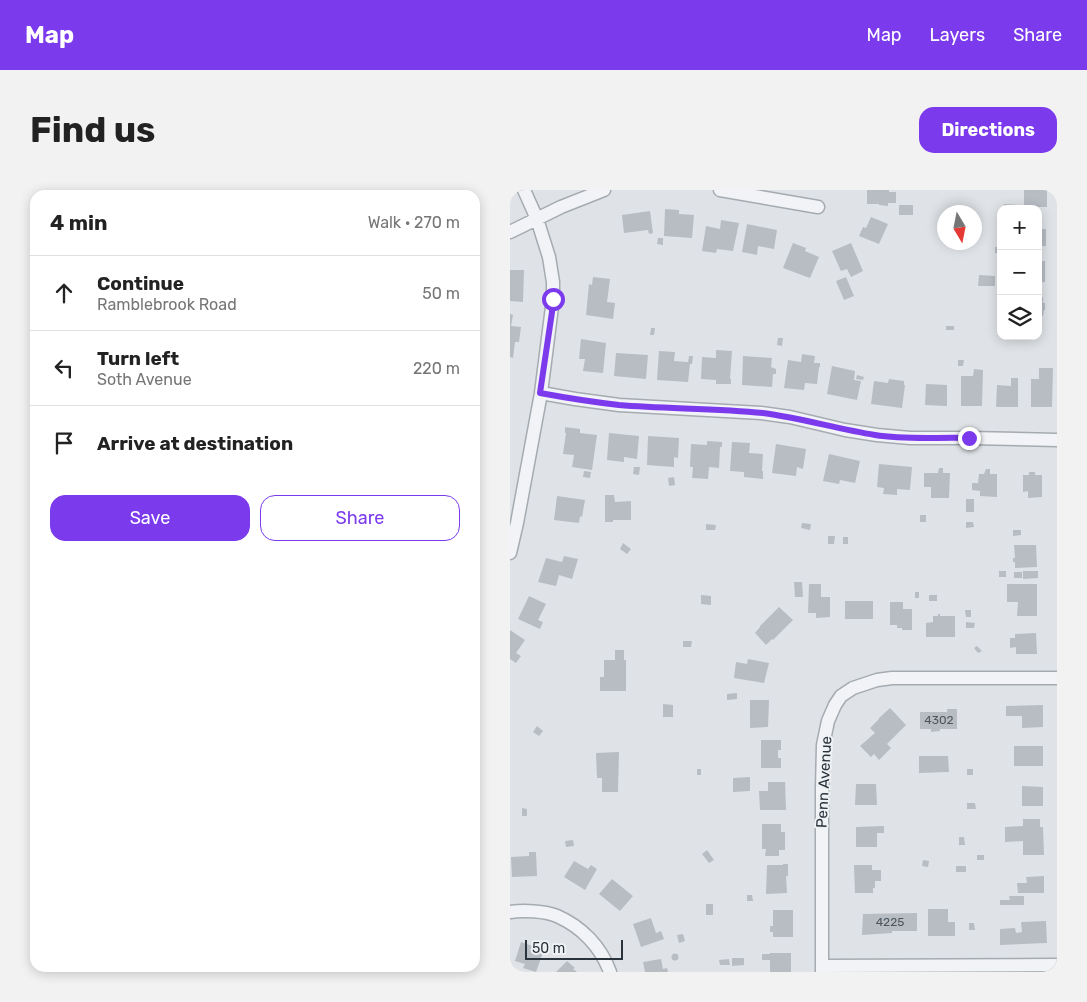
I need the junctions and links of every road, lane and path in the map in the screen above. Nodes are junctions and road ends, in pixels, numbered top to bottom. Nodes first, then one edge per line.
1 (524, 190) edge
2 (604, 190) edge
3 (720, 190) edge
4 (818, 207) dead end
5 (537, 219) junction
6 (510, 232) edge
7 (540, 393) junction
8 (1057, 440) edge
9 (510, 553) edge
10 (1057, 678) edge
11 (510, 912) edge
12 (1057, 965) edge
13 (822, 969) edge
14 (610, 972) edge

1 - 5 street
2 - 5 street
3 - 4 street
5 - 6 street
5 - 7 street
7 - 8 street
7 - 9 street
10 - 13 street, Penn Avenue
11 - 14 street
12 - 13 street

